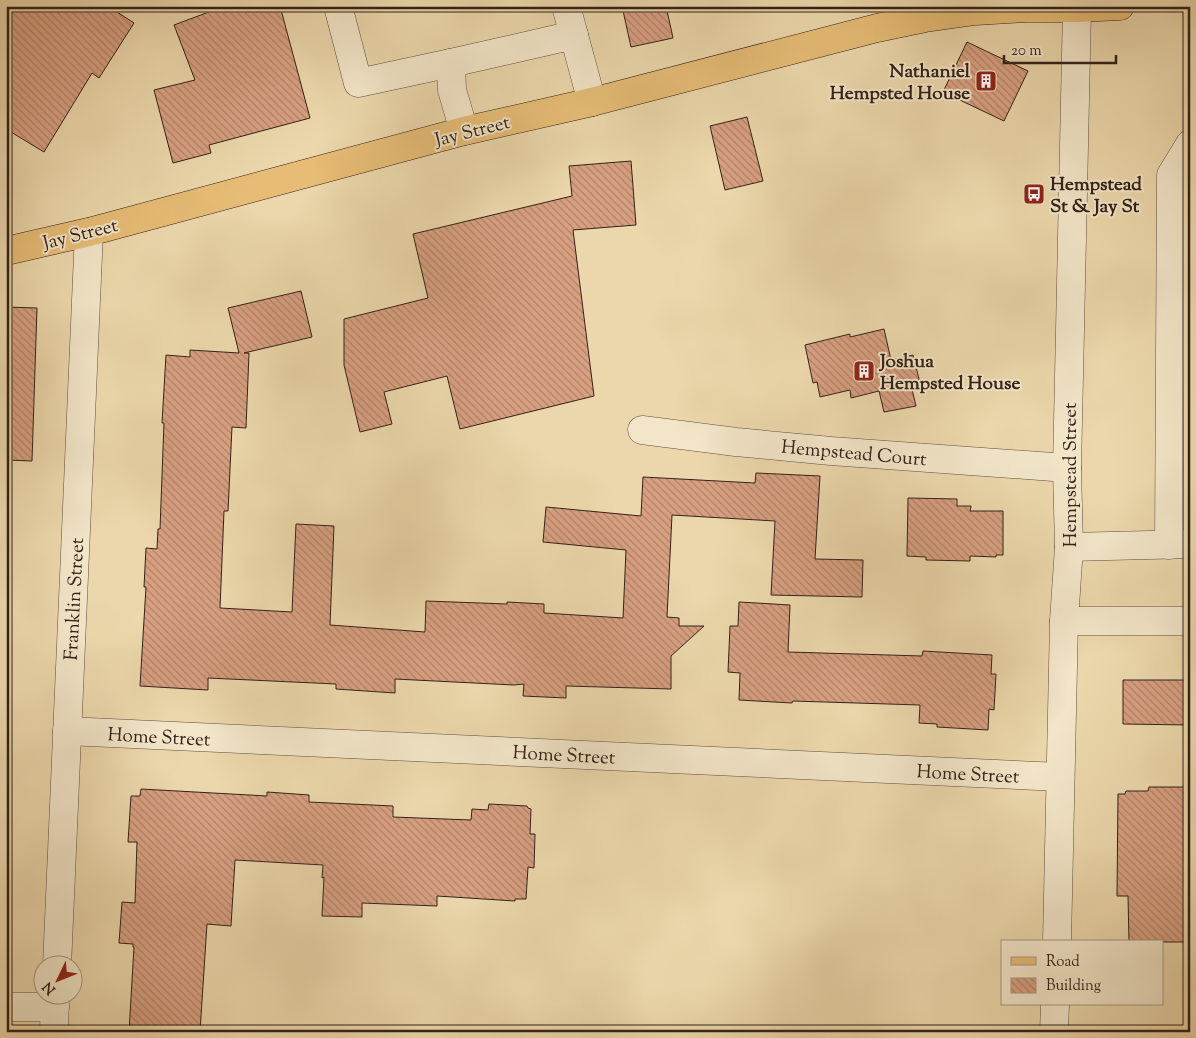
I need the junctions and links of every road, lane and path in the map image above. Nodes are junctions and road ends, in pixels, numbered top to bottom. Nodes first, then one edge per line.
1 (338, 6) edge
2 (566, 6) edge
3 (1120, 6) edge
4 (1077, 8) junction
5 (935, 11) edge
6 (574, 35) junction
7 (450, 63) junction
8 (592, 102) junction
9 (464, 131) junction
10 (1190, 144) edge
11 (89, 232) junction
12 (6, 251) edge
13 (642, 430) dead end
14 (1067, 468) junction
15 (1179, 545) edge
16 (1069, 547) junction
17 (1064, 620) junction
18 (1190, 621) edge
19 (67, 731) junction
20 (1060, 778) junction
21 (1057, 940) edge
22 (57, 956) edge
23 (1056, 1006) edge
24 (6, 1007) edge
25 (55, 1012) edge
26 (1054, 1032) edge

1 - 7 street
2 - 6 street
3 - 4 main road, Jay Street
4 - 5 main road, Jay Street
4 - 14 street, Hempstead Street
5 - 8 main road, Jay Street
6 - 7 street
6 - 8 street
7 - 9 street
8 - 9 main road, Jay Street
9 - 11 main road, Jay Street
10 - 15 street
11 - 12 main road, Jay Street
11 - 19 street, Franklin Street
13 - 14 street, Hempstead Court
14 - 16 street, Hempstead Street
15 - 16 street
16 - 17 street, Hempstead Street
17 - 18 street
17 - 20 street, Hempstead Street
19 - 20 street, Home Street
19 - 22 street, Franklin Street
20 - 21 street, Hempstead Street
23 - 26 street
24 - 25 street

